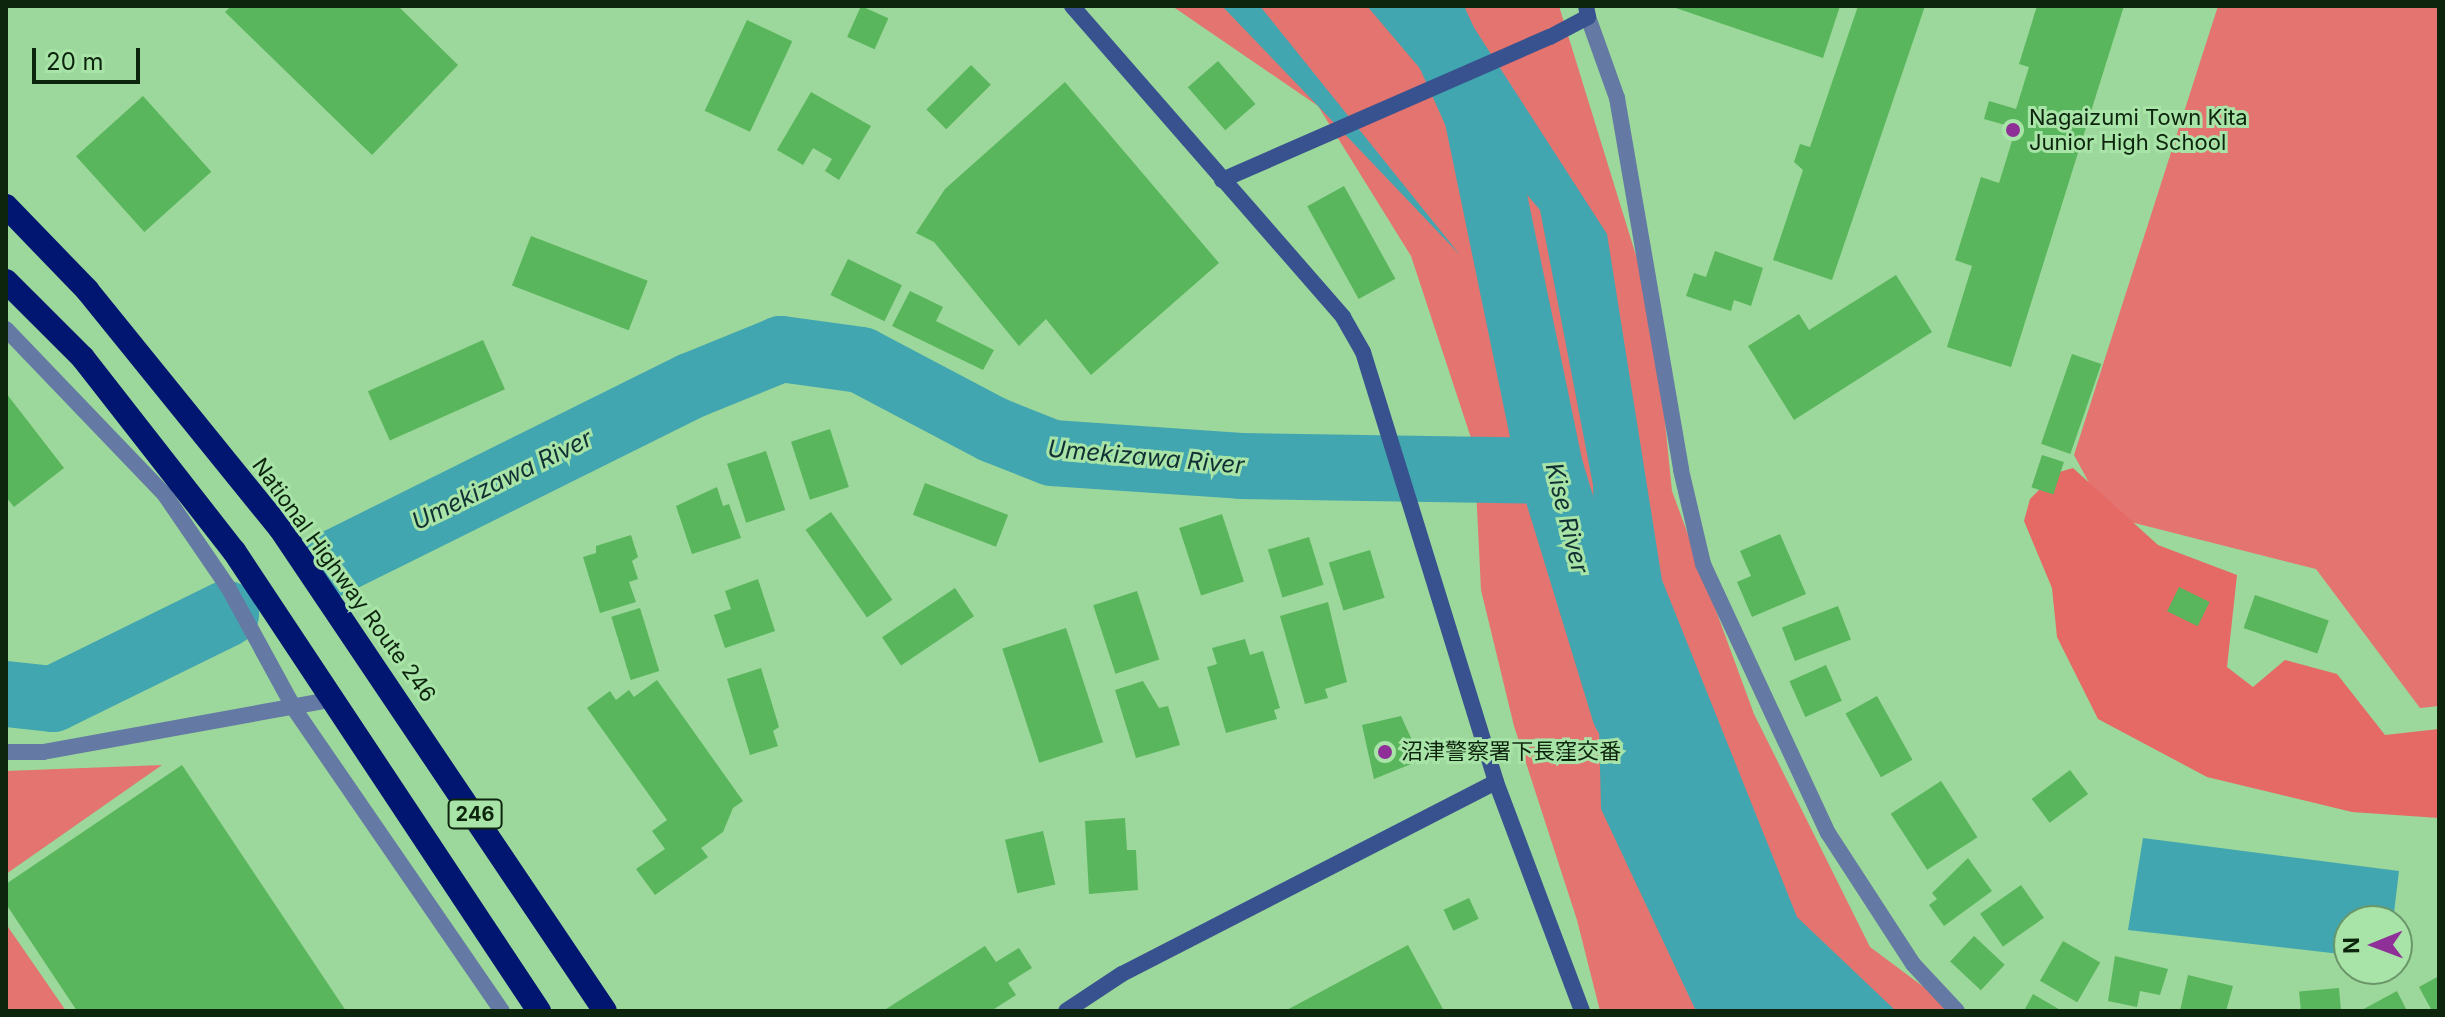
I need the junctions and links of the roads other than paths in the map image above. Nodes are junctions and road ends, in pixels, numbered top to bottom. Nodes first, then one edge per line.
1 (1072, 6) edge
2 (1587, 12) edge
3 (1222, 180) junction
4 (6, 206) edge
5 (6, 281) edge
6 (6, 329) edge
7 (334, 699) junction
8 (295, 710) junction
9 (6, 752) edge
10 (1496, 782) junction
11 (502, 1011) edge
12 (539, 1011) edge
13 (605, 1011) edge
14 (1066, 1011) edge
15 (1582, 1011) edge
16 (1957, 1011) edge

1 - 3 street
2 - 3 street
2 - 16 street
3 - 10 street
4 - 13 highway, National Highway Route 246 / 246
5 - 7 highway, 246
6 - 8 street
7 - 8 street
7 - 12 highway, 246
8 - 9 street
8 - 11 street
10 - 14 street
10 - 15 street

